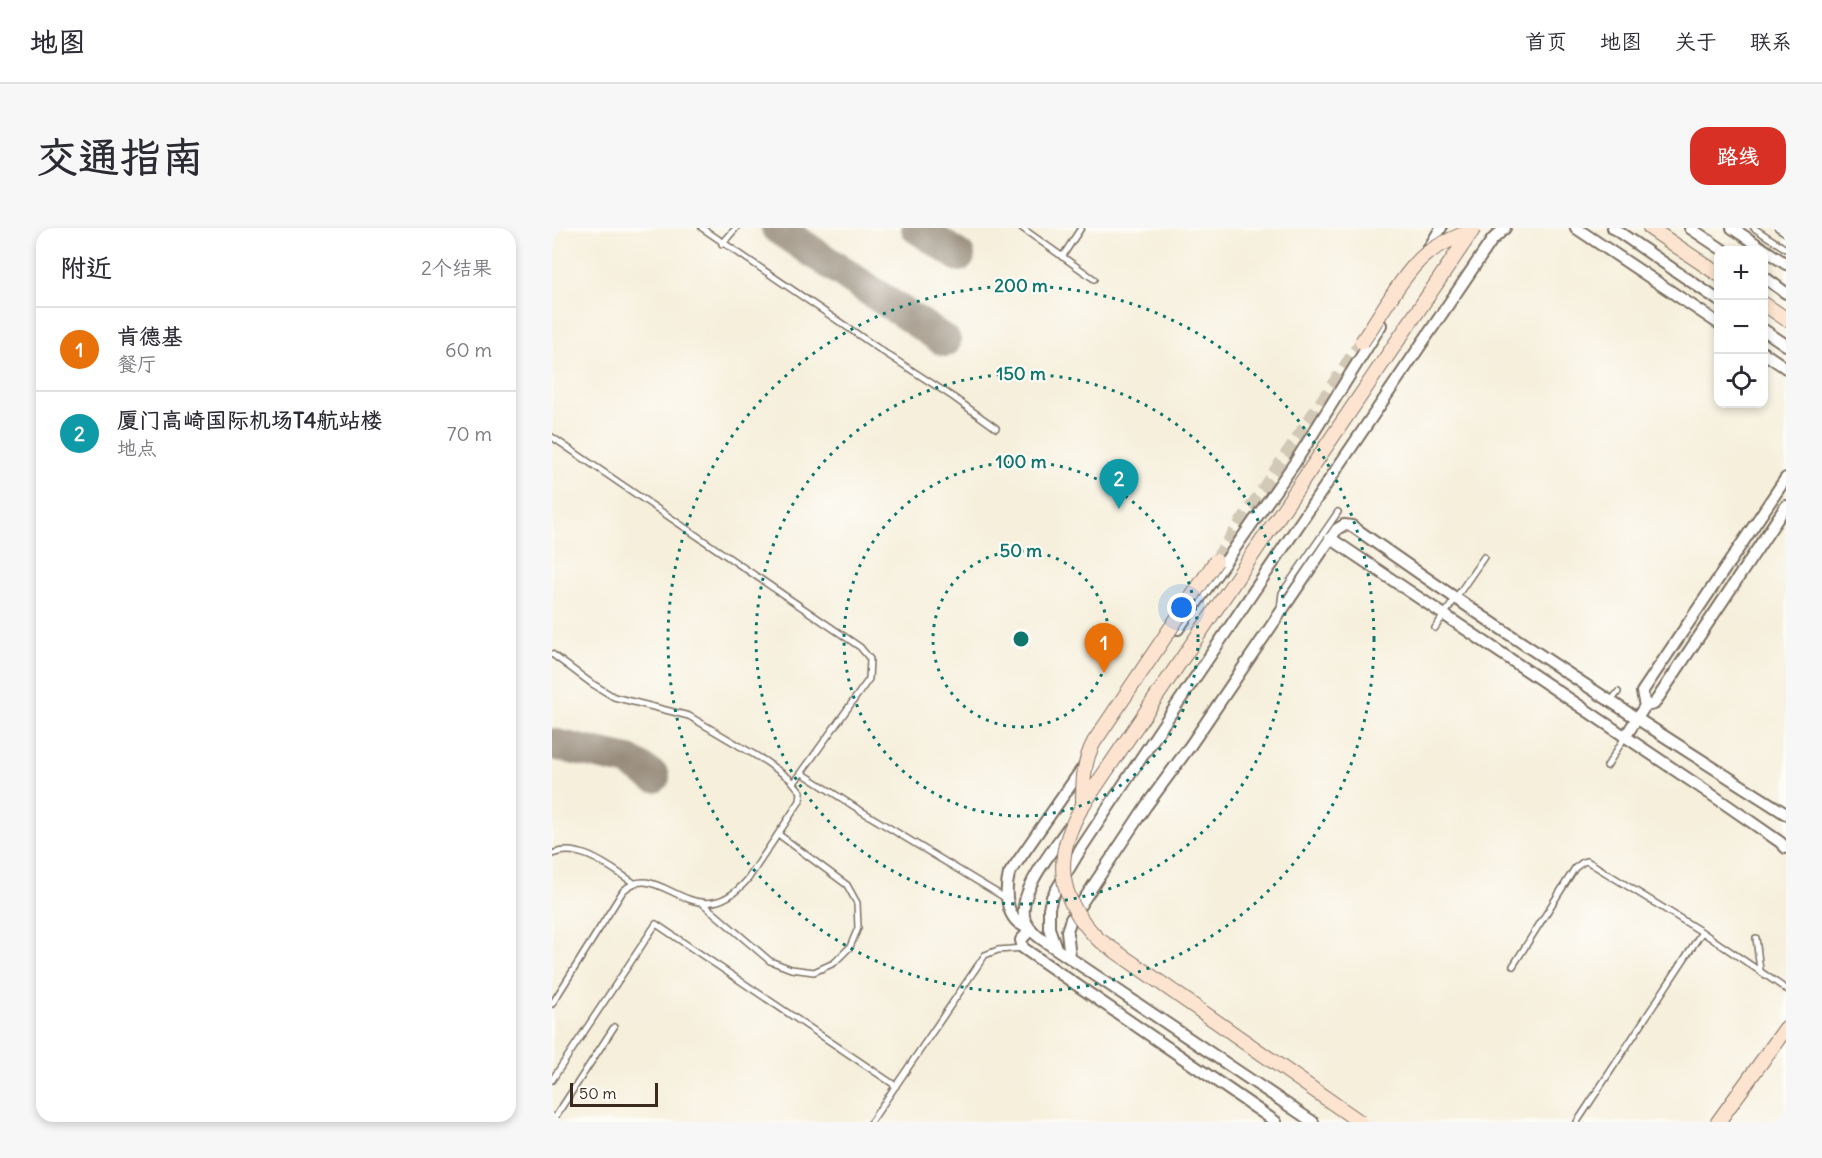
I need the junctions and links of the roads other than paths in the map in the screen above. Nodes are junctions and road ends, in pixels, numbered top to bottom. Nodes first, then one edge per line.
1 (702, 228) edge
2 (736, 228) edge
3 (1022, 228) edge
4 (1081, 228) edge
5 (1441, 228) edge
6 (1505, 228) edge
7 (1576, 228) edge
8 (1612, 228) edge
9 (1650, 228) edge
10 (1690, 228) edge
11 (1732, 228) edge
12 (1754, 228) edge
13 (1778, 228) edge
14 (1475, 229) edge
15 (1786, 234) edge
16 (722, 244) junction
17 (1718, 246) edge
18 (1786, 249) edge
19 (1062, 257) junction
20 (1786, 264) edge
21 (1714, 271) edge
22 (1094, 279) dead end
23 (1768, 281) edge
24 (1786, 293) edge
25 (1714, 297) edge
26 (1768, 307) edge
27 (1786, 319) edge
28 (1714, 320) edge
29 (1768, 333) edge
30 (1362, 342) tunnel mouth
31 (1786, 345) edge
32 (1765, 354) edge
33 (1786, 368) edge
34 (996, 428) dead end
35 (552, 437) edge
36 (1786, 478) edge
37 (1786, 506) edge
38 (1338, 512) dead end
39 (1330, 538) junction
40 (1484, 557) dead end
41 (1216, 561) tunnel mouth
42 (1454, 599) junction
43 (1280, 612) junction
44 (1444, 615) junction
45 (1435, 628) dead end
46 (552, 654) edge
47 (1618, 692) dead end
48 (1610, 703) junction
49 (1645, 705) junction
50 (1636, 719) junction
51 (1625, 737) junction
52 (1607, 766) dead end
53 (802, 773) junction
54 (794, 783) junction
55 (1083, 805) junction
56 (1786, 814) edge
57 (778, 834) junction
58 (1786, 848) edge
59 (552, 854) edge
60 (634, 883) junction
61 (1007, 899) junction
62 (701, 903) junction
63 (1030, 928) junction
64 (1702, 932) junction
65 (1756, 938) dead end
66 (1023, 948) junction
67 (1056, 948) junction
68 (1070, 958) junction
69 (1513, 966) dead end
70 (1760, 970) junction
71 (1786, 989) edge
72 (552, 1004) edge
73 (614, 1027) dead end
74 (1786, 1028) edge
75 (552, 1080) edge
76 (896, 1086) junction
77 (552, 1122) edge
78 (871, 1122) edge
79 (1276, 1122) edge
80 (1313, 1122) edge
81 (1360, 1122) edge
82 (1577, 1122) edge
83 (1718, 1122) edge

1 - 16 lane
2 - 16 lane
3 - 19 lane
4 - 19 lane
5 - 61 street
6 - 67 street
7 - 28 street
8 - 25 street
9 - 21 street
10 - 17 street
11 - 20 street
12 - 18 lane
13 - 15 lane
14 - 30 street, bridge
14 - 55 street, bridge
14 - 63 street
16 - 34 lane
19 - 22 lane
23 - 24 street
26 - 27 street
29 - 31 street
32 - 33 street
35 - 53 lane
36 - 49 street
37 - 49 street
38 - 43 lane
39 - 42 street
39 - 43 street
39 - 44 street
40 - 42 lane
41 - 55 street, bridge
42 - 44 lane
42 - 48 street
43 - 68 street
44 - 45 lane
44 - 51 street
46 - 54 lane
47 - 48 lane
48 - 50 street
49 - 50 street
50 - 51 street
50 - 56 street
51 - 52 lane
51 - 58 street
53 - 54 lane
53 - 61 lane
54 - 57 lane
55 - 81 street, bridge
57 - 62 lane
57 - 62 lane
59 - 60 lane
60 - 62 lane
60 - 72 lane
61 - 63 street
63 - 66 street
63 - 67 street
64 - 69 lane
64 - 70 lane
64 - 82 lane
65 - 70 lane
66 - 76 lane
66 - 79 street
67 - 68 street
68 - 80 street
70 - 71 lane
73 - 77 lane
74 - 83 street
75 - 76 lane
76 - 78 lane

